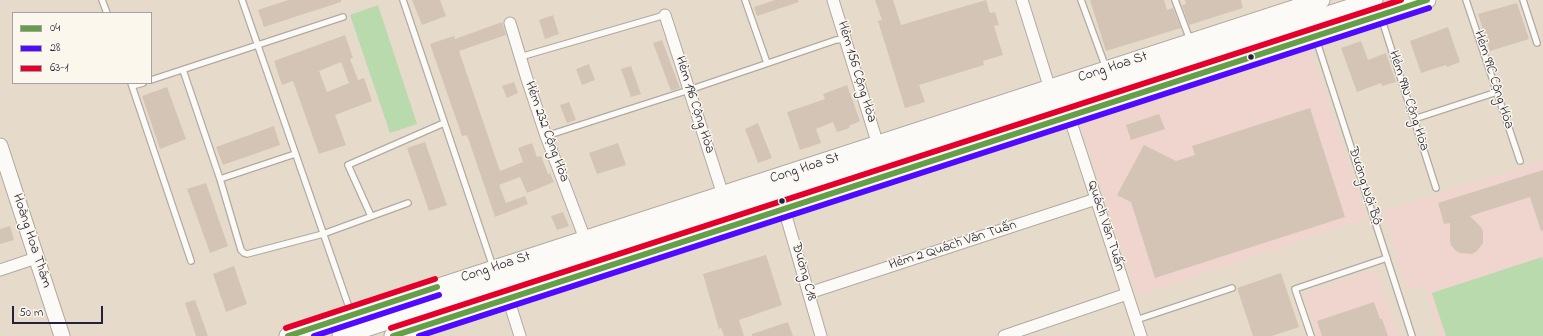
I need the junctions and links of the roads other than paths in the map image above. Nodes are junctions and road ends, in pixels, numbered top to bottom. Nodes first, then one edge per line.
1 (102, 0) edge
2 (242, 0) edge
3 (403, 0) edge
4 (745, 0) edge
5 (833, 0) edge
6 (1022, 0) edge
7 (1082, 0) edge
8 (1174, 0) edge
9 (1321, 0) edge
10 (1427, 0) edge
11 (1466, 0) edge
12 (1523, 0) edge
13 (1377, 7) edge
14 (106, 12) edge
15 (665, 15) joint
16 (343, 17) dead end
17 (510, 23) dead end
18 (1315, 36) junction
19 (846, 39) junction
20 (1191, 42) junction
21 (1537, 43) dead end
22 (258, 46) junction
23 (520, 57) junction
24 (767, 63) junction
25 (183, 70) junction
26 (1107, 70) junction
27 (152, 80) edge
28 (132, 85) edge
29 (1050, 88) junction
30 (689, 90) junction
31 (1497, 92) junction
32 (1069, 116) junction
33 (1414, 119) junction
34 (444, 123) junction
35 (546, 136) junction
36 (878, 145) junction
37 (0, 146) edge
38 (295, 154) junction
39 (1520, 160) dead end
40 (220, 179) junction
41 (1436, 188) dead end
42 (723, 195) junction
43 (1096, 199) junction
44 (408, 203) dead end
45 (784, 208) junction
46 (371, 216) junction
47 (323, 234) junction
48 (585, 239) junction
49 (36, 258) junction
50 (1387, 258) junction
51 (191, 261) dead end
52 (0, 270) edge
53 (500, 284) junction
54 (1232, 288) dead end
55 (809, 293) junction
56 (1127, 294) junction
57 (352, 315) junction
58 (1136, 320) junction
59 (62, 336) edge
60 (288, 336) edge
61 (341, 336) edge
62 (393, 336) edge
63 (520, 336) edge
64 (822, 336) edge
65 (1004, 336) edge
66 (1141, 336) edge
67 (1311, 336) edge
68 (1412, 336) edge

1 - 14 lane
2 - 22 lane
3 - 34 lane
4 - 24 lane
5 - 19 street, Hẻm 156 Cộng Hòa
6 - 29 street
7 - 26 lane
8 - 20 lane
9 - 20 main road, Cong Hoa St
10 - 13 main road, Cong Hoa St
11 - 31 lane, Hẻm 99C Cộng Hòa
12 - 21 lane
13 - 18 main road, Cong Hoa St
13 - 33 lane, Hẻm 99N Cộng Hòa
13 - 53 main road, Cong Hoa St
15 - 23 lane
15 - 30 street, Hẻm 196 Cộng Hòa
16 - 22 lane
17 - 23 street, Hẻm 232 Cộng Hòa
18 - 32 main road, Cong Hoa St
18 - 50 lane, Đường Nội Bộ
19 - 24 lane
19 - 36 street, Hẻm 156 Cộng Hòa
20 - 26 main road, Cong Hoa St
22 - 25 lane
22 - 38 lane
23 - 35 street, Hẻm 232 Cộng Hòa
24 - 30 lane
25 - 27 lane
25 - 40 lane
26 - 29 main road, Cong Hoa St
28 - 51 lane
29 - 36 main road, Cong Hoa St
30 - 35 lane
30 - 42 street, Hẻm 196 Cộng Hòa
31 - 33 lane
31 - 39 lane, Hẻm 99C Cộng Hòa
32 - 43 street, Quách Văn Tuấn
32 - 45 main road, Cong Hoa St
33 - 41 lane, Hẻm 99N Cộng Hòa
34 - 46 lane
34 - 53 lane
35 - 48 street, Hẻm 232 Cộng Hòa
36 - 42 main road, Cong Hoa St
37 - 49 main road, Hoàng Hoa Thám
38 - 40 lane
38 - 47 lane
40 - 47 lane
42 - 48 main road, Cong Hoa St
43 - 55 street, Hẻm 2 Quách Văn Tuấn
43 - 56 street, Quách Văn Tuấn
44 - 46 lane
45 - 53 main road, Cong Hoa St
45 - 55 street, Đường C18
46 - 47 lane
47 - 57 lane
48 - 53 main road, Cong Hoa St
49 - 52 street
49 - 59 main road, Hoàng Hoa Thám
50 - 67 lane
50 - 68 lane, Đường Nội Bộ
53 - 57 main road, Cong Hoa St
53 - 61 main road
53 - 62 main road, Cong Hoa St
53 - 63 street
54 - 58 lane
55 - 64 street, Đường C18
56 - 58 street, Quách Văn Tuấn
56 - 65 street
57 - 60 main road, Cong Hoa St
58 - 66 street, Quách Văn Tuấn

